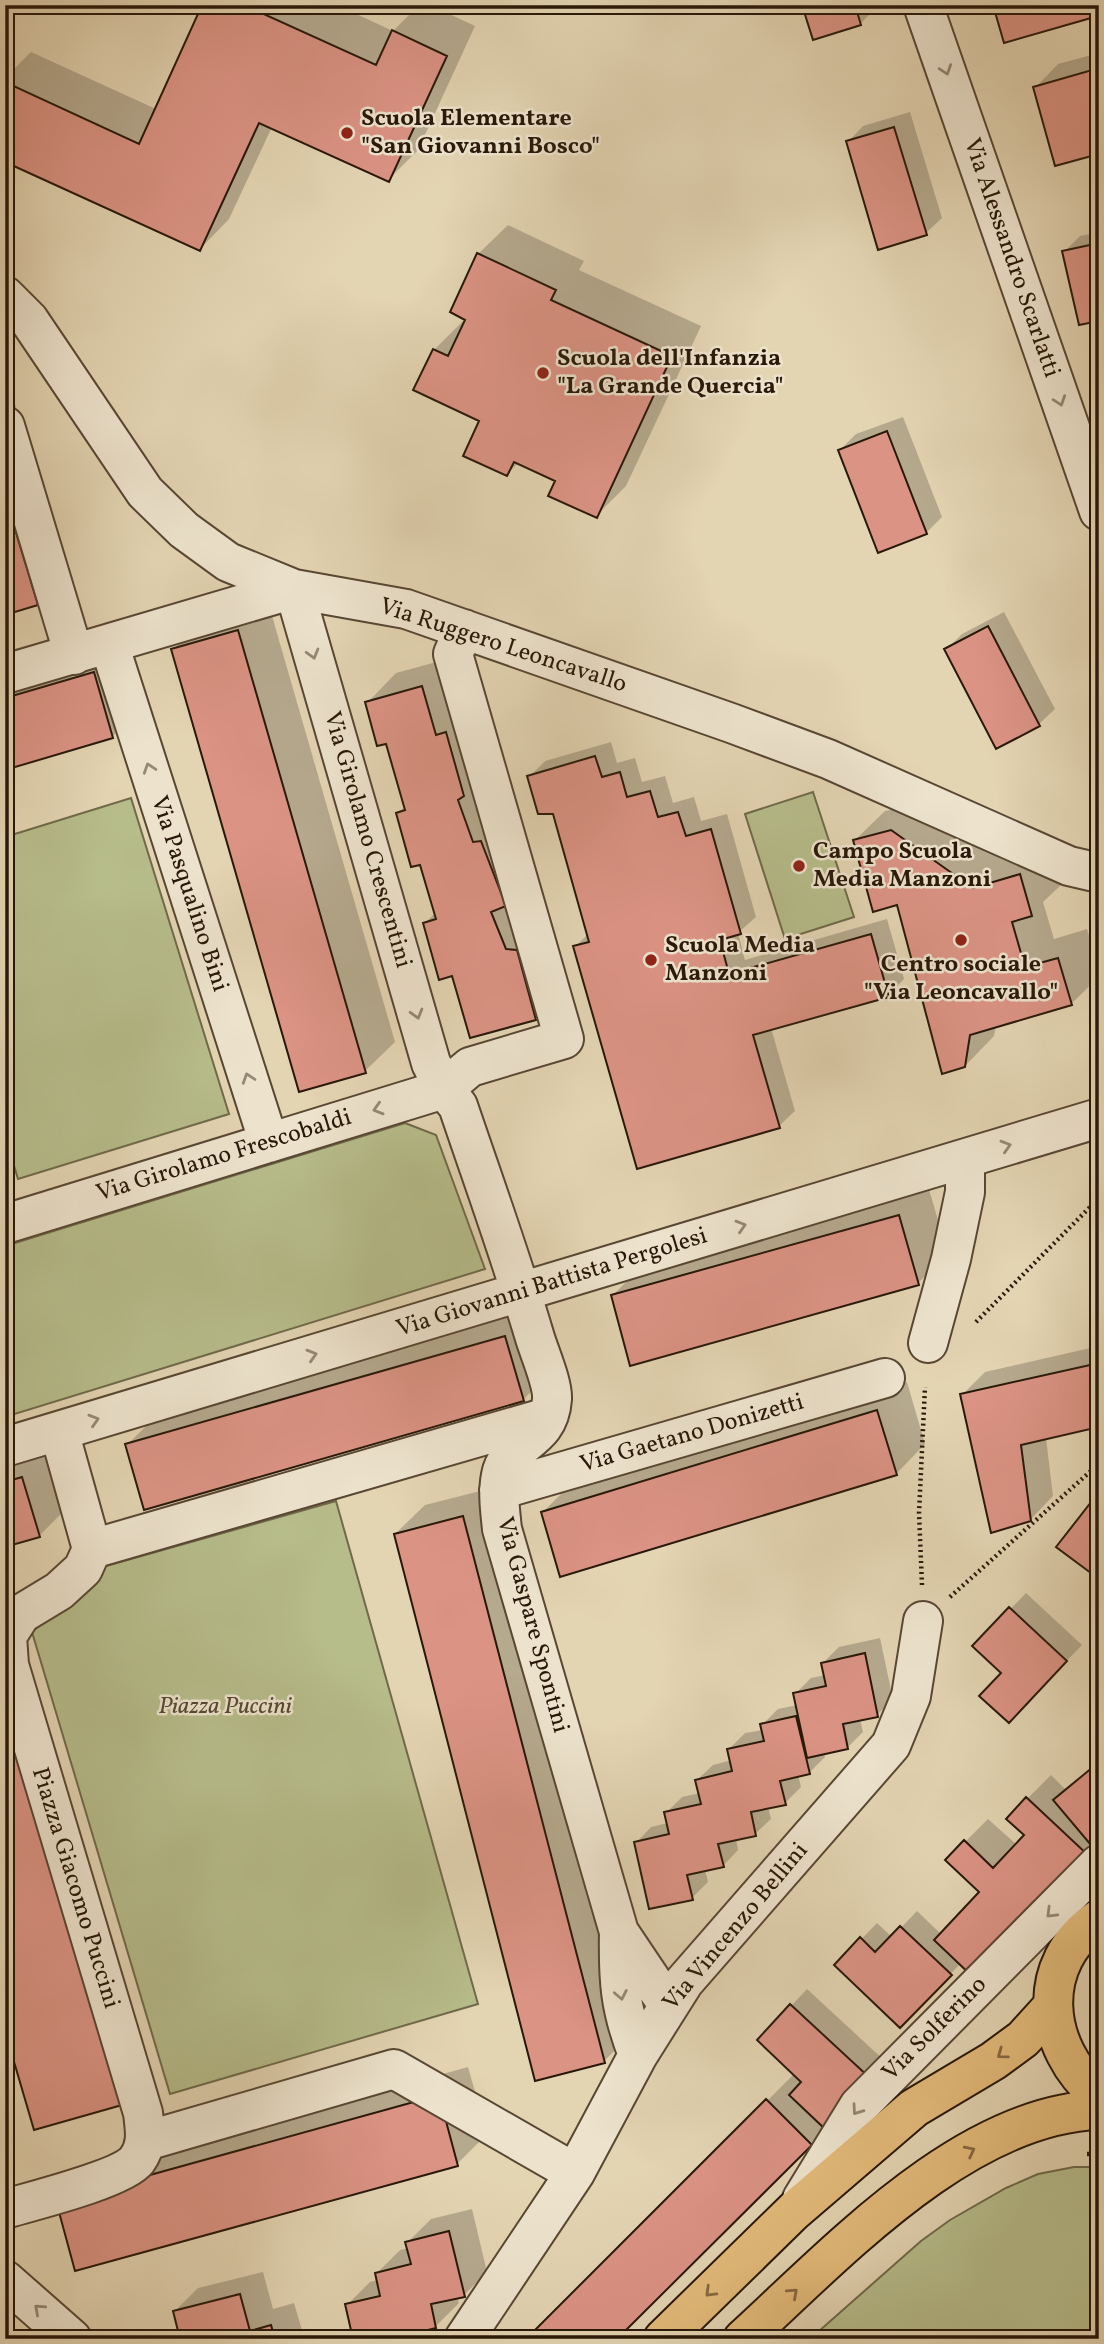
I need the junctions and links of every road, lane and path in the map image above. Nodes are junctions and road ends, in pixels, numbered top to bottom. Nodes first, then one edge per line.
1 (923, 5) edge
2 (5, 296) edge
3 (5, 426) edge
4 (1099, 511) edge
5 (228, 562) junction
6 (294, 589) junction
7 (163, 628) junction
8 (464, 629) junction
9 (92, 650) junction
10 (5, 674) edge
11 (1099, 873) edge
12 (444, 1089) junction
13 (1099, 1118) edge
14 (269, 1143) junction
15 (965, 1159) junction
16 (1099, 1198) edge
17 (5, 1224) edge
18 (521, 1292) junction
19 (974, 1325) dead end
20 (928, 1343) dead end
21 (885, 1378) dead end
22 (925, 1386) dead end
23 (548, 1417) junction
24 (59, 1431) junction
25 (5, 1447) edge
26 (1099, 1466) edge
27 (499, 1490) junction
28 (92, 1549) junction
29 (923, 1620) junction
30 (1099, 1864) edge
31 (1099, 1919) edge
32 (619, 1932) junction
33 (668, 2005) junction
34 (1052, 2007) junction
35 (638, 2055) junction
36 (1099, 2095) edge
37 (1099, 2110) edge
38 (146, 2141) junction
39 (575, 2173) junction
40 (5, 2209) edge
41 (794, 2211) junction
42 (5, 2280) edge
43 (72, 2339) edge
44 (464, 2339) edge
45 (663, 2339) edge
46 (743, 2339) edge

1 -> 4 street, Via Alessandro Scarlatti
2 - 5 street, Via Ruggero Leoncavallo
3 - 9 street, Via Pasqualino Bini
5 - 6 street, Via Ruggero Leoncavallo
5 - 7 street
6 - 7 street
6 - 8 street, Via Ruggero Leoncavallo
6 -> 12 street, Via Girolamo Crescentini
7 - 9 street
8 - 11 street, Via Ruggero Leoncavallo
8 - 12 street, Via Girolamo Frescobaldi
9 - 10 street
14 -> 9 street, Via Pasqualino Bini
12 -> 14 street, Via Girolamo Frescobaldi
12 - 18 street
15 -> 13 street, Via Giovanni Battista Pergolesi
14 - 17 street, Via Girolamo Frescobaldi
18 -> 15 street, Via Giovanni Battista Pergolesi
15 - 20 street
16 - 19 path
18 - 23 street
24 -> 18 street, Via Giovanni Battista Pergolesi
21 - 27 street, Via Gaetano Donizetti
22 - 29 path
23 - 27 street, Via Gaspare Spontini
23 - 28 street
24 - 25 street, Via Giovanni Battista Pergolesi
24 - 28 street
26 - 29 path
27 - 32 street, Via Gaspare Spontini
28 - 38 street, Piazza Giacomo Puccini
29 - 33 street, Via Vincenzo Bellini
30 -> 41 street, Via Solferino
31 - 34 main road
32 - 33 street, Via Gaspare Spontini
32 -> 35 street, Via Gaspare Spontini
33 - 35 street, Via Vincenzo Bellini
34 - 36 main road
34 -> 41 main road, Via Solferino
35 - 39 street, Via Vincenzo Bellini
46 -> 37 main road
38 - 39 street
38 - 40 street
39 - 44 street, Via Vincenzo Bellini
41 -> 45 main road, Via Solferino
43 -> 42 street

